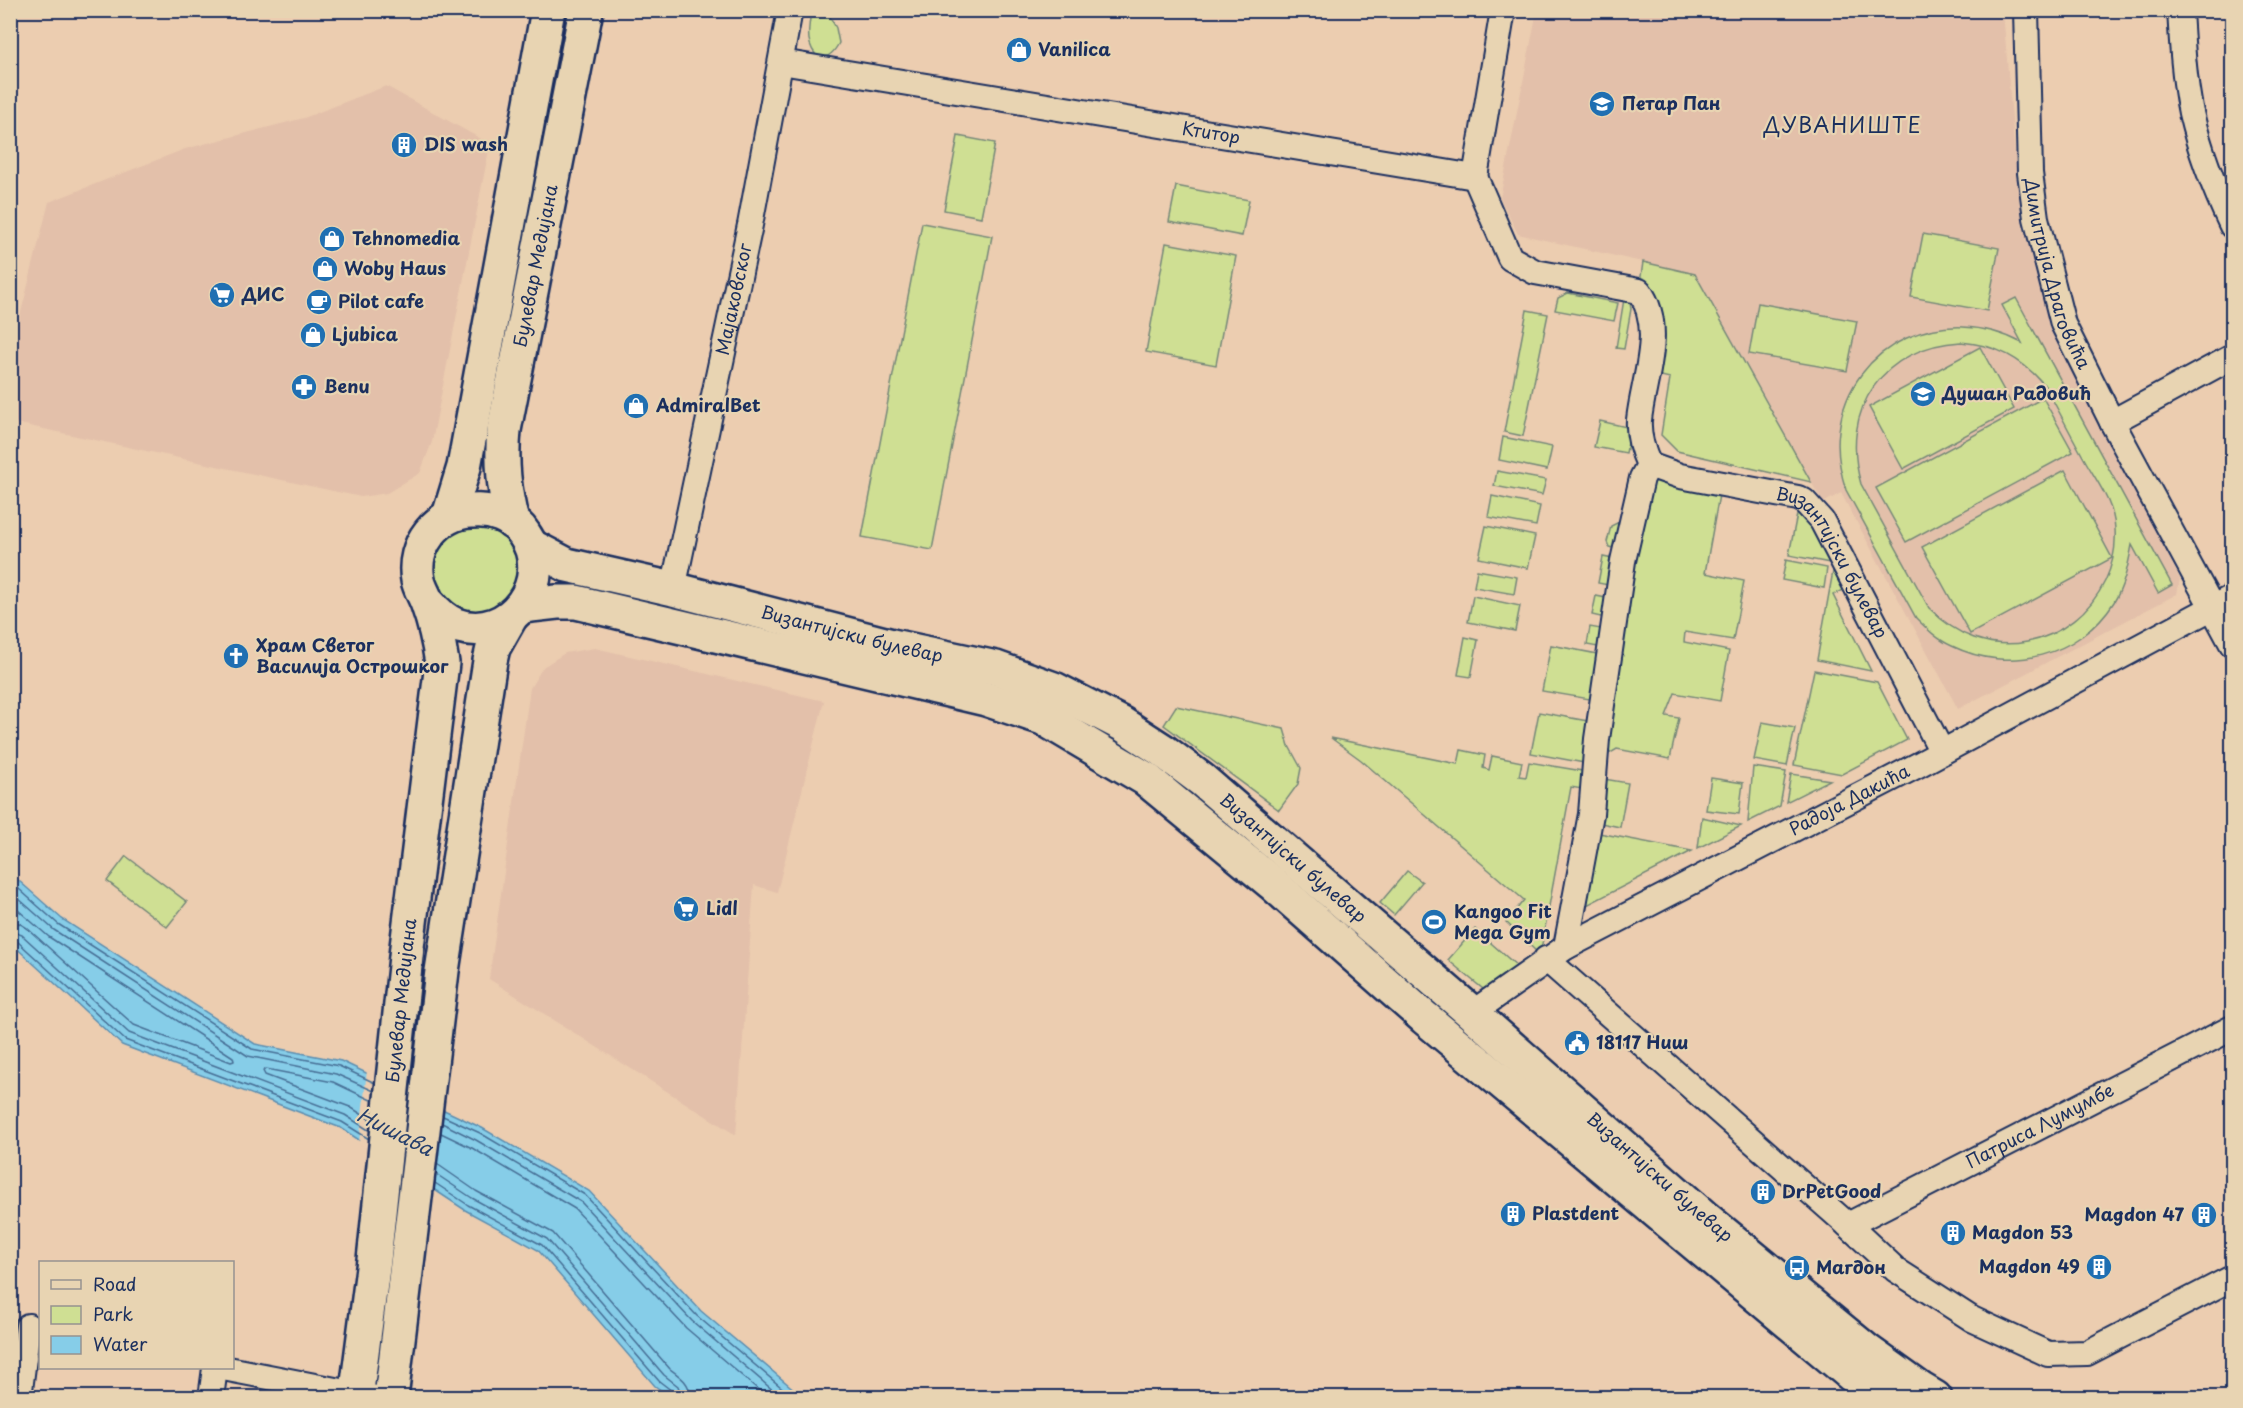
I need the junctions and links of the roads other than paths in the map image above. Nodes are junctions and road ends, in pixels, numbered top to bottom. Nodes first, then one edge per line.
1 (548, 10) edge
2 (586, 10) edge
3 (790, 10) edge
4 (1503, 10) edge
5 (2026, 10) edge
6 (2180, 10) edge
7 (781, 62) junction
8 (1475, 177) junction
9 (2232, 226) edge
10 (2232, 357) edge
11 (2112, 422) junction
12 (1649, 465) junction
13 (449, 516) junction
14 (522, 534) junction
15 (673, 589) junction
16 (2223, 602) edge
17 (428, 603) junction
18 (516, 612) junction
19 (2232, 644) edge
20 (1942, 752) junction
21 (1556, 953) junction
22 (1472, 1013) junction
23 (2232, 1028) edge
24 (1848, 1225) junction
25 (2232, 1278) edge
26 (26, 1326) edge
27 (214, 1369) edge
28 (228, 1369) edge
29 (362, 1396) edge
30 (19, 1398) edge
31 (211, 1398) edge
32 (391, 1398) edge
33 (1885, 1398) edge
34 (1935, 1398) edge

1 - 13 street, Булевар Медијана
2 - 14 street, Булевар Медијана
3 - 7 street, Мајаковског
4 - 8 street
5 - 11 street, Димитрија Драговића
6 - 9 street
7 - 8 street, Ктитор
7 - 15 street, Мајаковског
8 - 12 street
10 - 11 street
11 - 16 street, Димитрија Драговића
12 - 20 street, Византијски булевар
12 - 21 street
13 - 14 street
13 - 17 street, Булевар Медијана
14 - 15 street, Византијски булевар
14 - 18 street, Булевар Медијана
15 - 22 street, Византијски булевар
16 - 19 street, Димитрија Драговића
16 - 20 street, Радоја Дакића
17 - 18 street
17 - 29 street, Булевар Медијана
18 - 32 street, Булевар Медијана
18 - 33 street, Византијски булевар
20 - 21 street, Радоја Дакића
21 - 22 street, Радоја Дакића
21 - 24 street
22 - 34 street, Византијски булевар
23 - 24 street, Патриса Лумумбе
24 - 25 street
26 - 30 street
27 - 31 street
28 - 29 street

